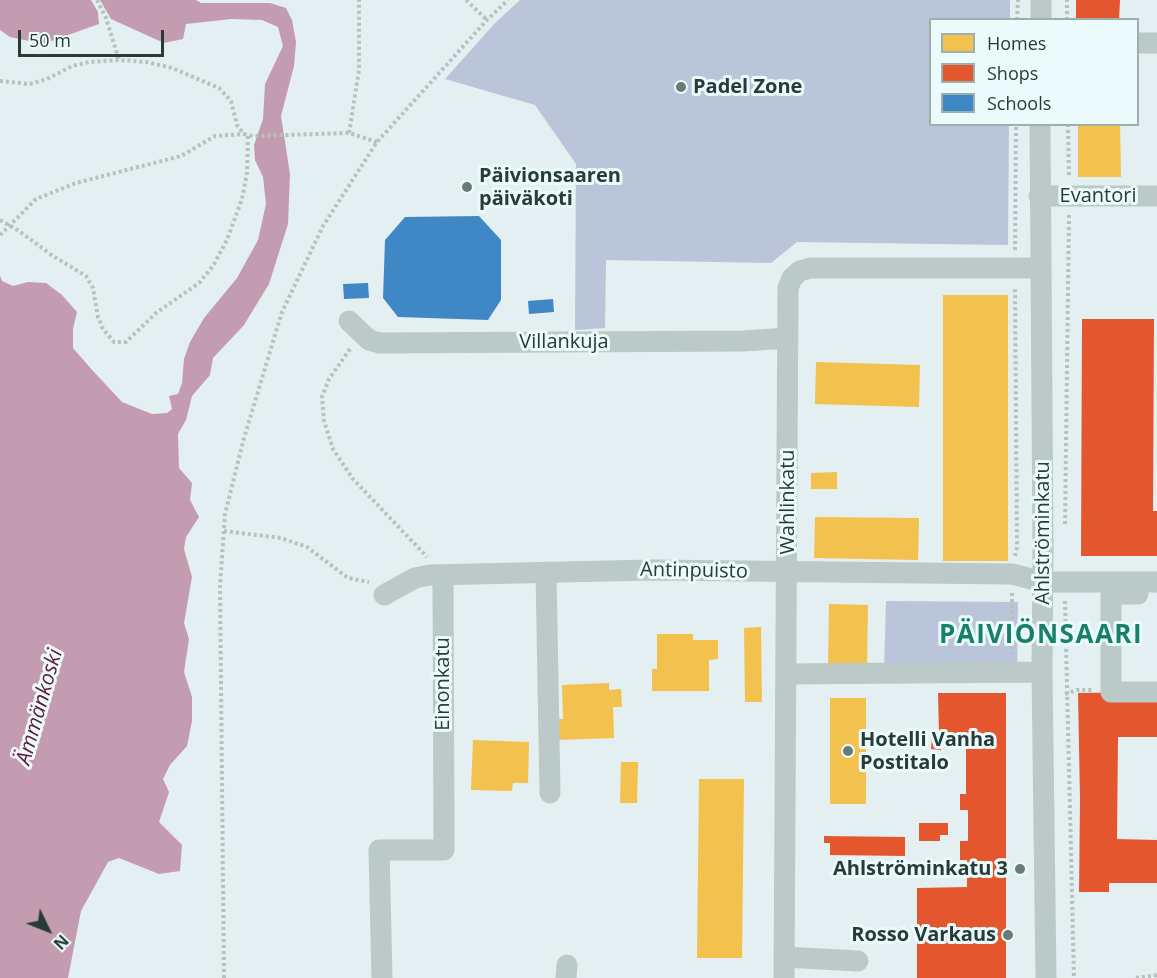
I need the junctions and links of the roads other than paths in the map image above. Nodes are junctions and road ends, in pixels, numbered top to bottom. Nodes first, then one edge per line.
1 (1041, 0) edge
2 (1041, 18) edge
3 (1139, 43) edge
4 (1157, 43) edge
5 (1040, 126) edge
6 (1040, 196) junction
7 (1157, 196) edge
8 (1041, 268) junction
9 (355, 327) road end
10 (788, 338) junction
11 (546, 572) junction
12 (788, 572) junction
13 (443, 574) junction
14 (1043, 582) junction
15 (1157, 582) edge
16 (392, 590) road end
17 (1157, 595) edge
18 (1042, 672) junction
19 (786, 674) junction
20 (1157, 692) edge
21 (550, 793) dead end
22 (784, 957) junction
23 (858, 961) dead end
24 (382, 978) edge
25 (784, 978) edge
26 (1046, 978) edge

1 - 2 street
3 - 4 street
5 - 6 street, Ahlströminkatu
6 - 7 street, Evantori
6 - 8 street, Ahlströminkatu
8 - 10 street, Wahlinkatu
8 - 14 street, Ahlströminkatu
9 - 10 street, Villankuja
10 - 12 street, Wahlinkatu
11 - 12 street, Antinpuisto
11 - 13 street, Antinpuisto
11 - 21 street
12 - 14 street, Antinpuisto
12 - 19 street, Wahlinkatu
13 - 16 street, Antinpuisto
13 - 24 street, Einonkatu
14 - 15 street, Antinpuisto
14 - 18 street, Ahlströminkatu
17 - 20 street
18 - 19 street
18 - 26 street, Ahlströminkatu
19 - 22 street, Wahlinkatu
22 - 23 street
22 - 25 street, Wahlinkatu

